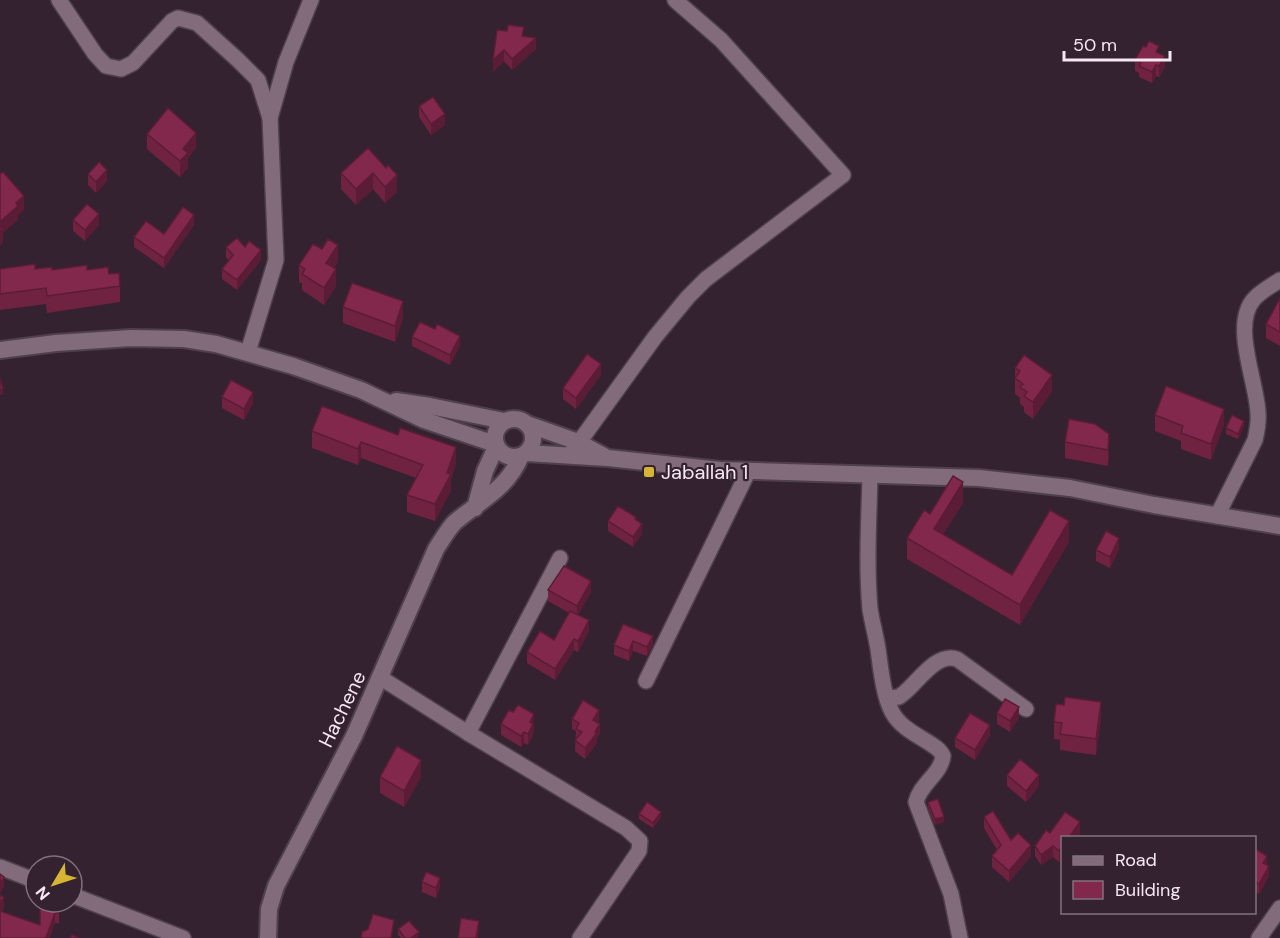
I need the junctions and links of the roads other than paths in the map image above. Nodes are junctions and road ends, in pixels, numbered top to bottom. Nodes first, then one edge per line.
1 (59, 0) edge
2 (311, 0) edge
3 (675, 0) edge
4 (270, 118) junction
5 (1280, 280) edge
6 (0, 350) edge
7 (248, 352) junction
8 (384, 399) junction
9 (504, 421) junction
10 (527, 424) junction
11 (578, 442) junction
12 (496, 445) junction
13 (523, 454) junction
14 (569, 457) junction
15 (608, 458) junction
16 (748, 472) junction
17 (870, 475) junction
18 (475, 508) junction
19 (1217, 516) junction
20 (1280, 526) edge
21 (560, 558) dead end
22 (381, 678) junction
23 (646, 681) dead end
24 (887, 698) junction
25 (1026, 709) dead end
26 (468, 733) junction
27 (0, 867) edge
28 (24, 876) edge
29 (84, 900) edge
30 (1280, 908) edge
31 (183, 938) edge
32 (268, 938) edge
33 (580, 938) edge
34 (960, 938) edge
35 (1258, 938) edge

1 - 4 street
2 - 4 street
3 - 11 street
4 - 7 street
5 - 19 street
6 - 7 main road
7 - 8 main road
8 - 9 main road
8 - 12 main road
9 - 10 main road
9 - 12 main road
10 - 11 main road
10 - 13 main road
11 - 14 street
11 - 15 main road
12 - 13 main road
12 - 18 main road
13 - 14 main road
13 - 18 main road, Hachene
14 - 15 main road
15 - 16 main road
16 - 17 main road
16 - 23 street
17 - 19 main road
17 - 24 street
18 - 22 main road, Hachene
19 - 20 main road
21 - 26 street
22 - 26 street
22 - 32 main road, Hachene
24 - 25 street
24 - 34 street
26 - 33 street
27 - 28 street
29 - 31 street
30 - 35 street

